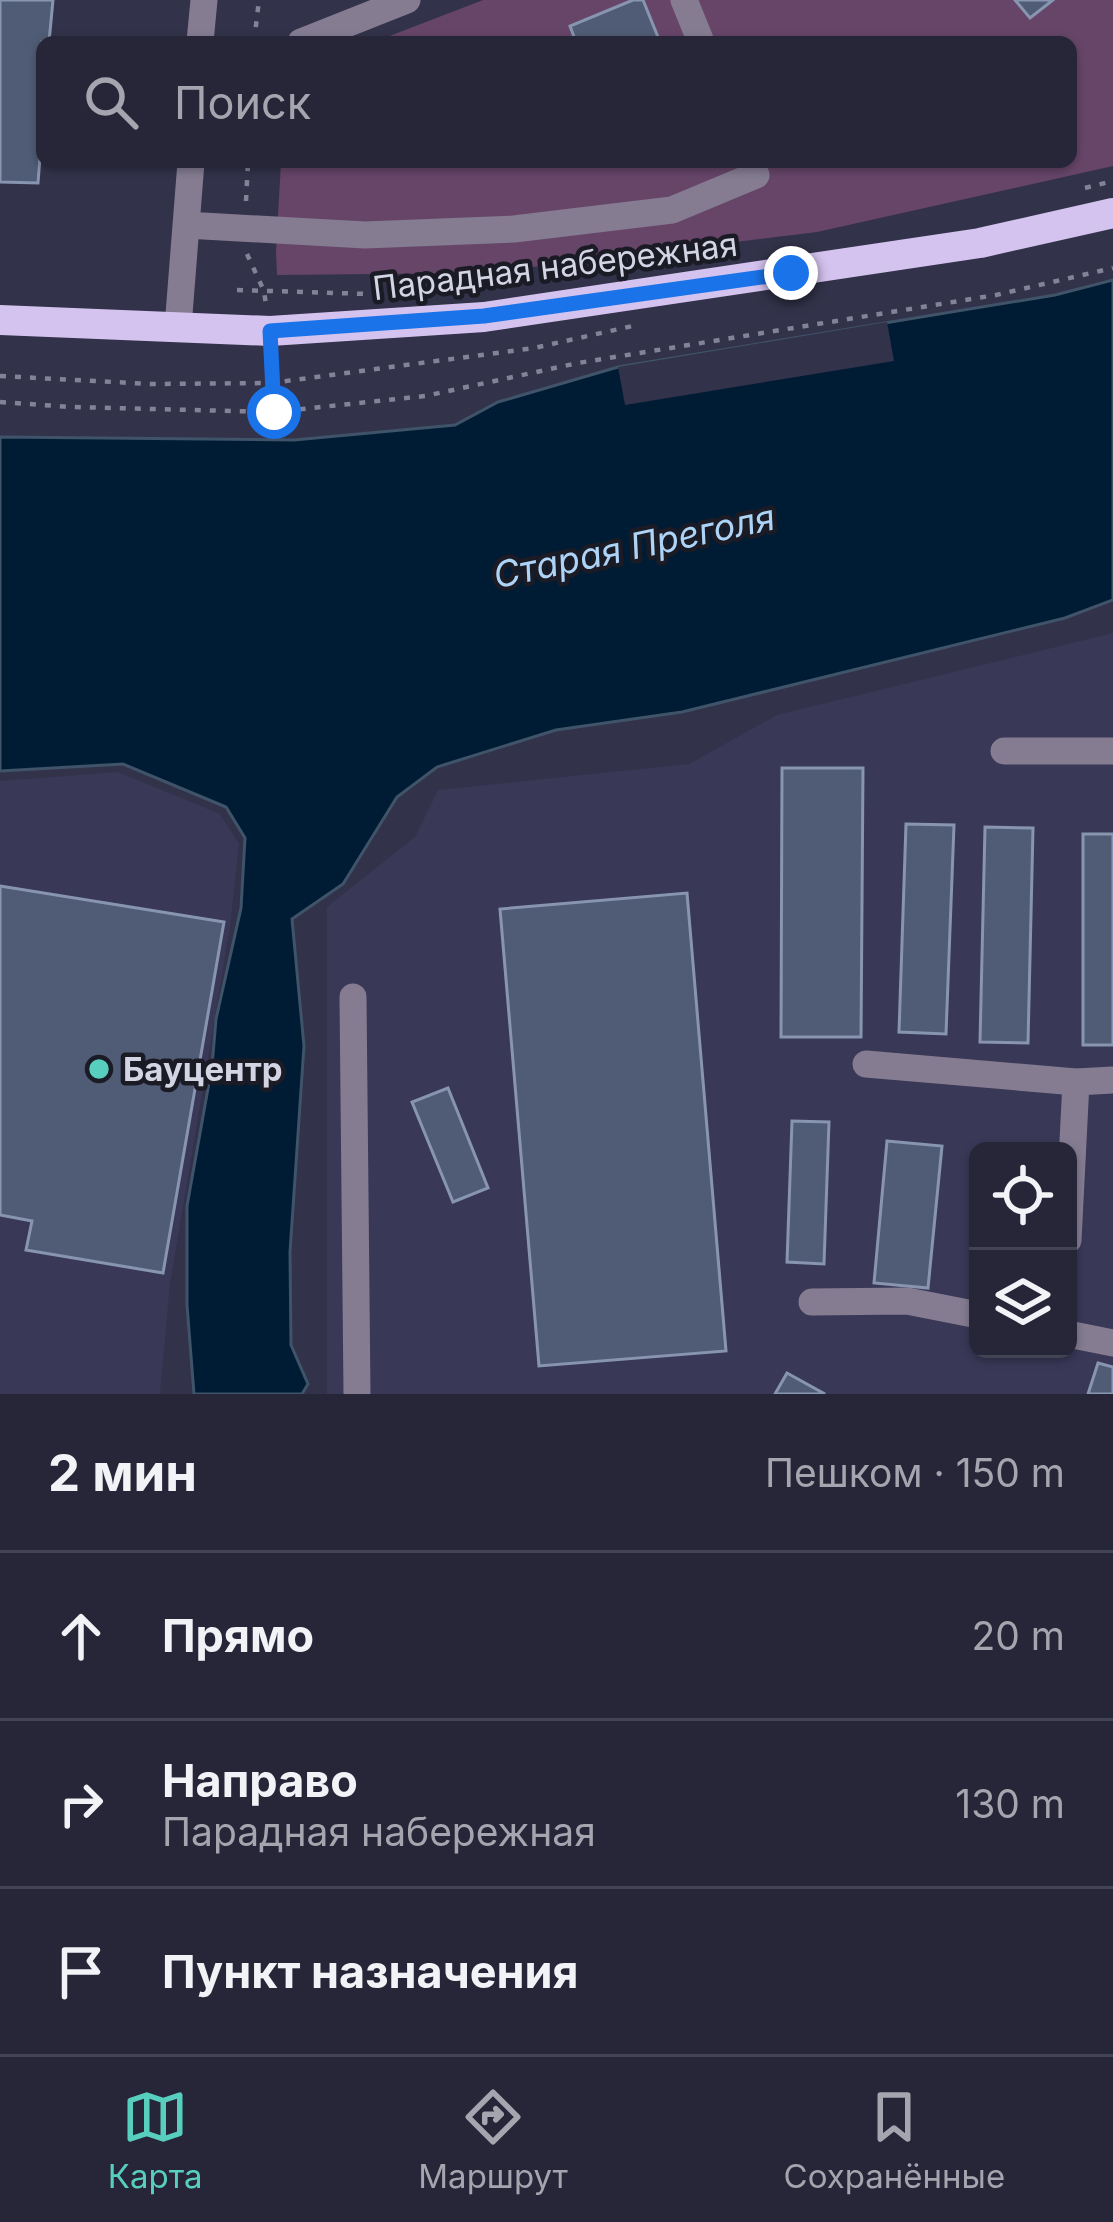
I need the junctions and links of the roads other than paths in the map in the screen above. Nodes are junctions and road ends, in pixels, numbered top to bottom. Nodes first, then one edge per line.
1 (231, 0) edge
2 (407, 0) edge
3 (683, 0) edge
4 (202, 18) edge
5 (317, 36) edge
6 (698, 36) edge
7 (191, 168) edge
8 (753, 168) edge
9 (1113, 213) edge
10 (186, 225) junction
11 (0, 320) edge
12 (178, 327) junction
13 (1004, 751) dead end
14 (1113, 751) edge
15 (353, 997) dead end
16 (866, 1064) dead end
17 (1113, 1080) edge
18 (1076, 1082) junction
19 (1073, 1142) edge
20 (812, 1302) dead end
21 (969, 1313) edge
22 (1077, 1336) edge
23 (1113, 1343) edge
24 (357, 1394) edge

1 - 4 street
2 - 5 street
3 - 6 street
7 - 10 street
8 - 10 street
9 - 12 main road, Парадная набережная
10 - 12 street
11 - 12 main road, Парадная набережная
13 - 14 street
15 - 24 street
16 - 18 street
17 - 18 street
18 - 19 street
20 - 21 street
22 - 23 street

